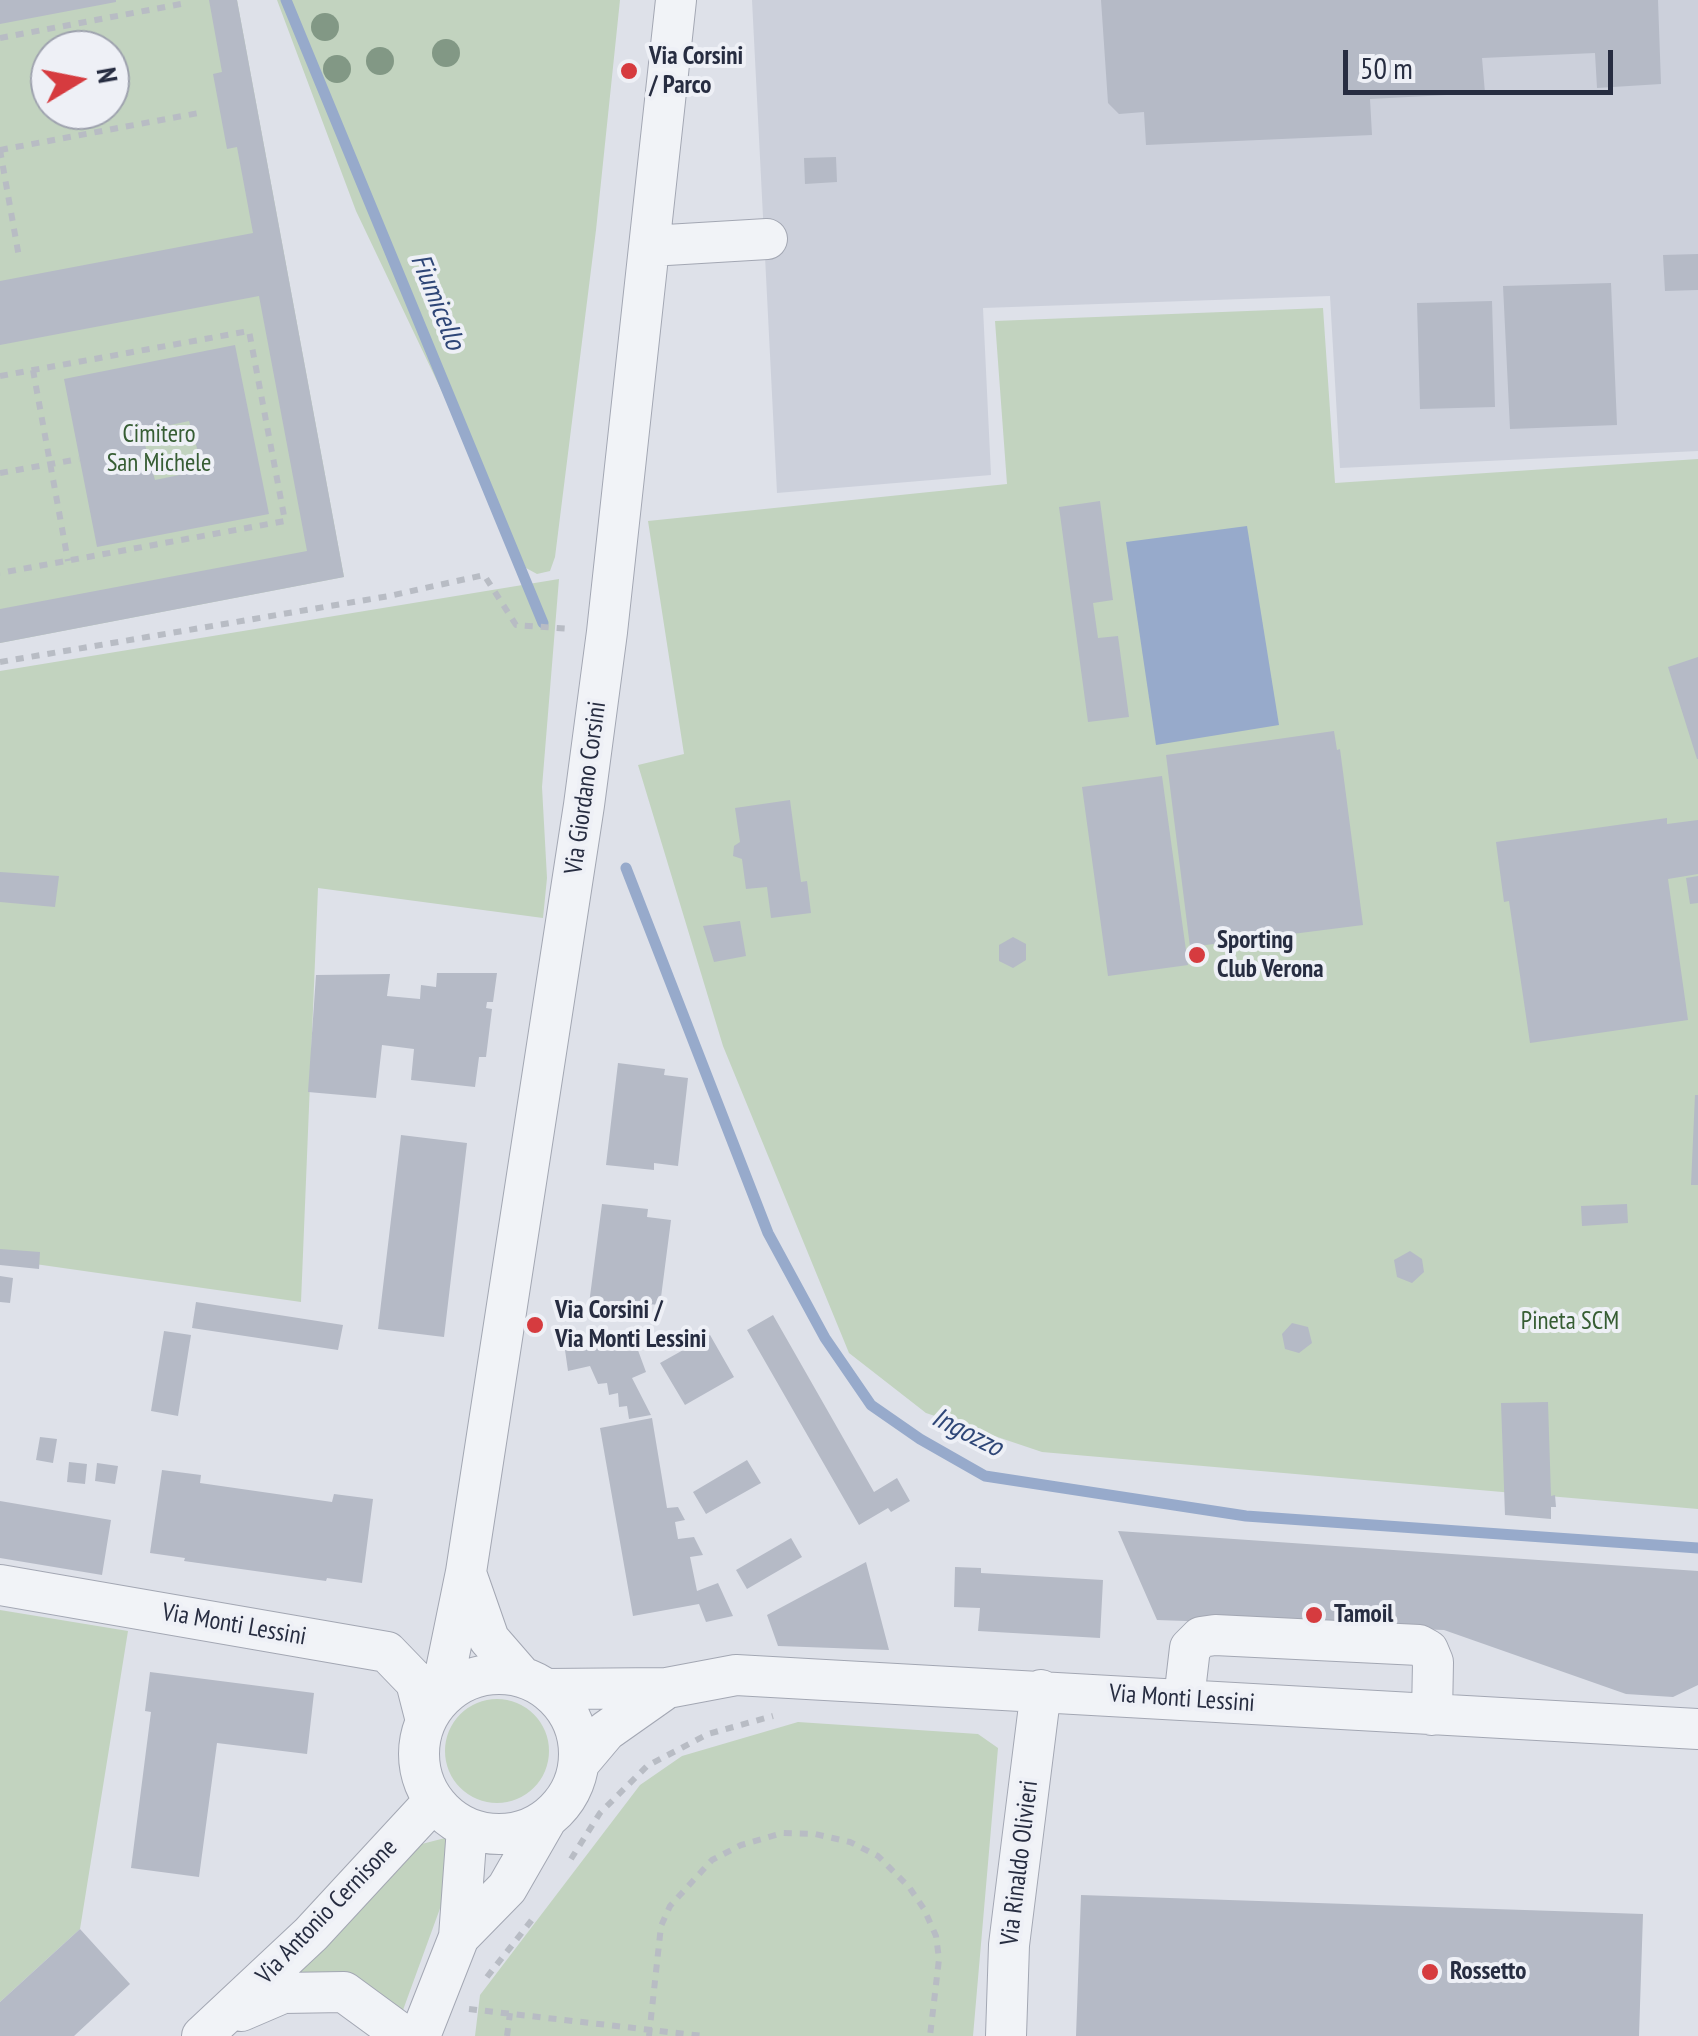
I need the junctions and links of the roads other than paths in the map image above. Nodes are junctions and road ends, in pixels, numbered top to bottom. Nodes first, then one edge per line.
1 (676, 0) edge
2 (767, 239) dead end
3 (650, 246) junction
4 (466, 1572) junction
5 (0, 1585) edge
6 (534, 1683) junction
7 (667, 1688) junction
8 (1041, 1690) junction
9 (1184, 1700) junction
10 (433, 1710) junction
11 (1432, 1715) junction
12 (1698, 1729) edge
13 (579, 1763) junction
14 (434, 1801) junction
15 (546, 1820) junction
16 (467, 1828) junction
17 (459, 1937) junction
18 (210, 2028) edge
19 (404, 2036) edge
20 (420, 2036) edge
21 (1006, 2036) edge

1 - 3 street, Via Giordano Corsini
2 - 3 street
3 - 4 street, Via Giordano Corsini
4 - 6 street, Via Giordano Corsini
4 - 10 street, Via Giordano Corsini
5 - 10 street, Via Monti Lessini
6 - 7 street, Via Monti Lessini
6 - 10 street
6 - 13 street
7 - 8 street, Via Monti Lessini
7 - 13 street, Via Monti Lessini
8 - 9 street, Via Monti Lessini
8 - 21 street, Via Rinaldo Olivieri
9 - 11 street, Via Monti Lessini
9 - 11 street
10 - 14 street
11 - 12 street, Via Monti Lessini
13 - 15 street
14 - 16 street
14 - 18 street, Via Antonio Cernisone
15 - 16 street
15 - 17 street
16 - 17 street
17 - 20 street
18 - 19 street, Via Antonio Cernisone

